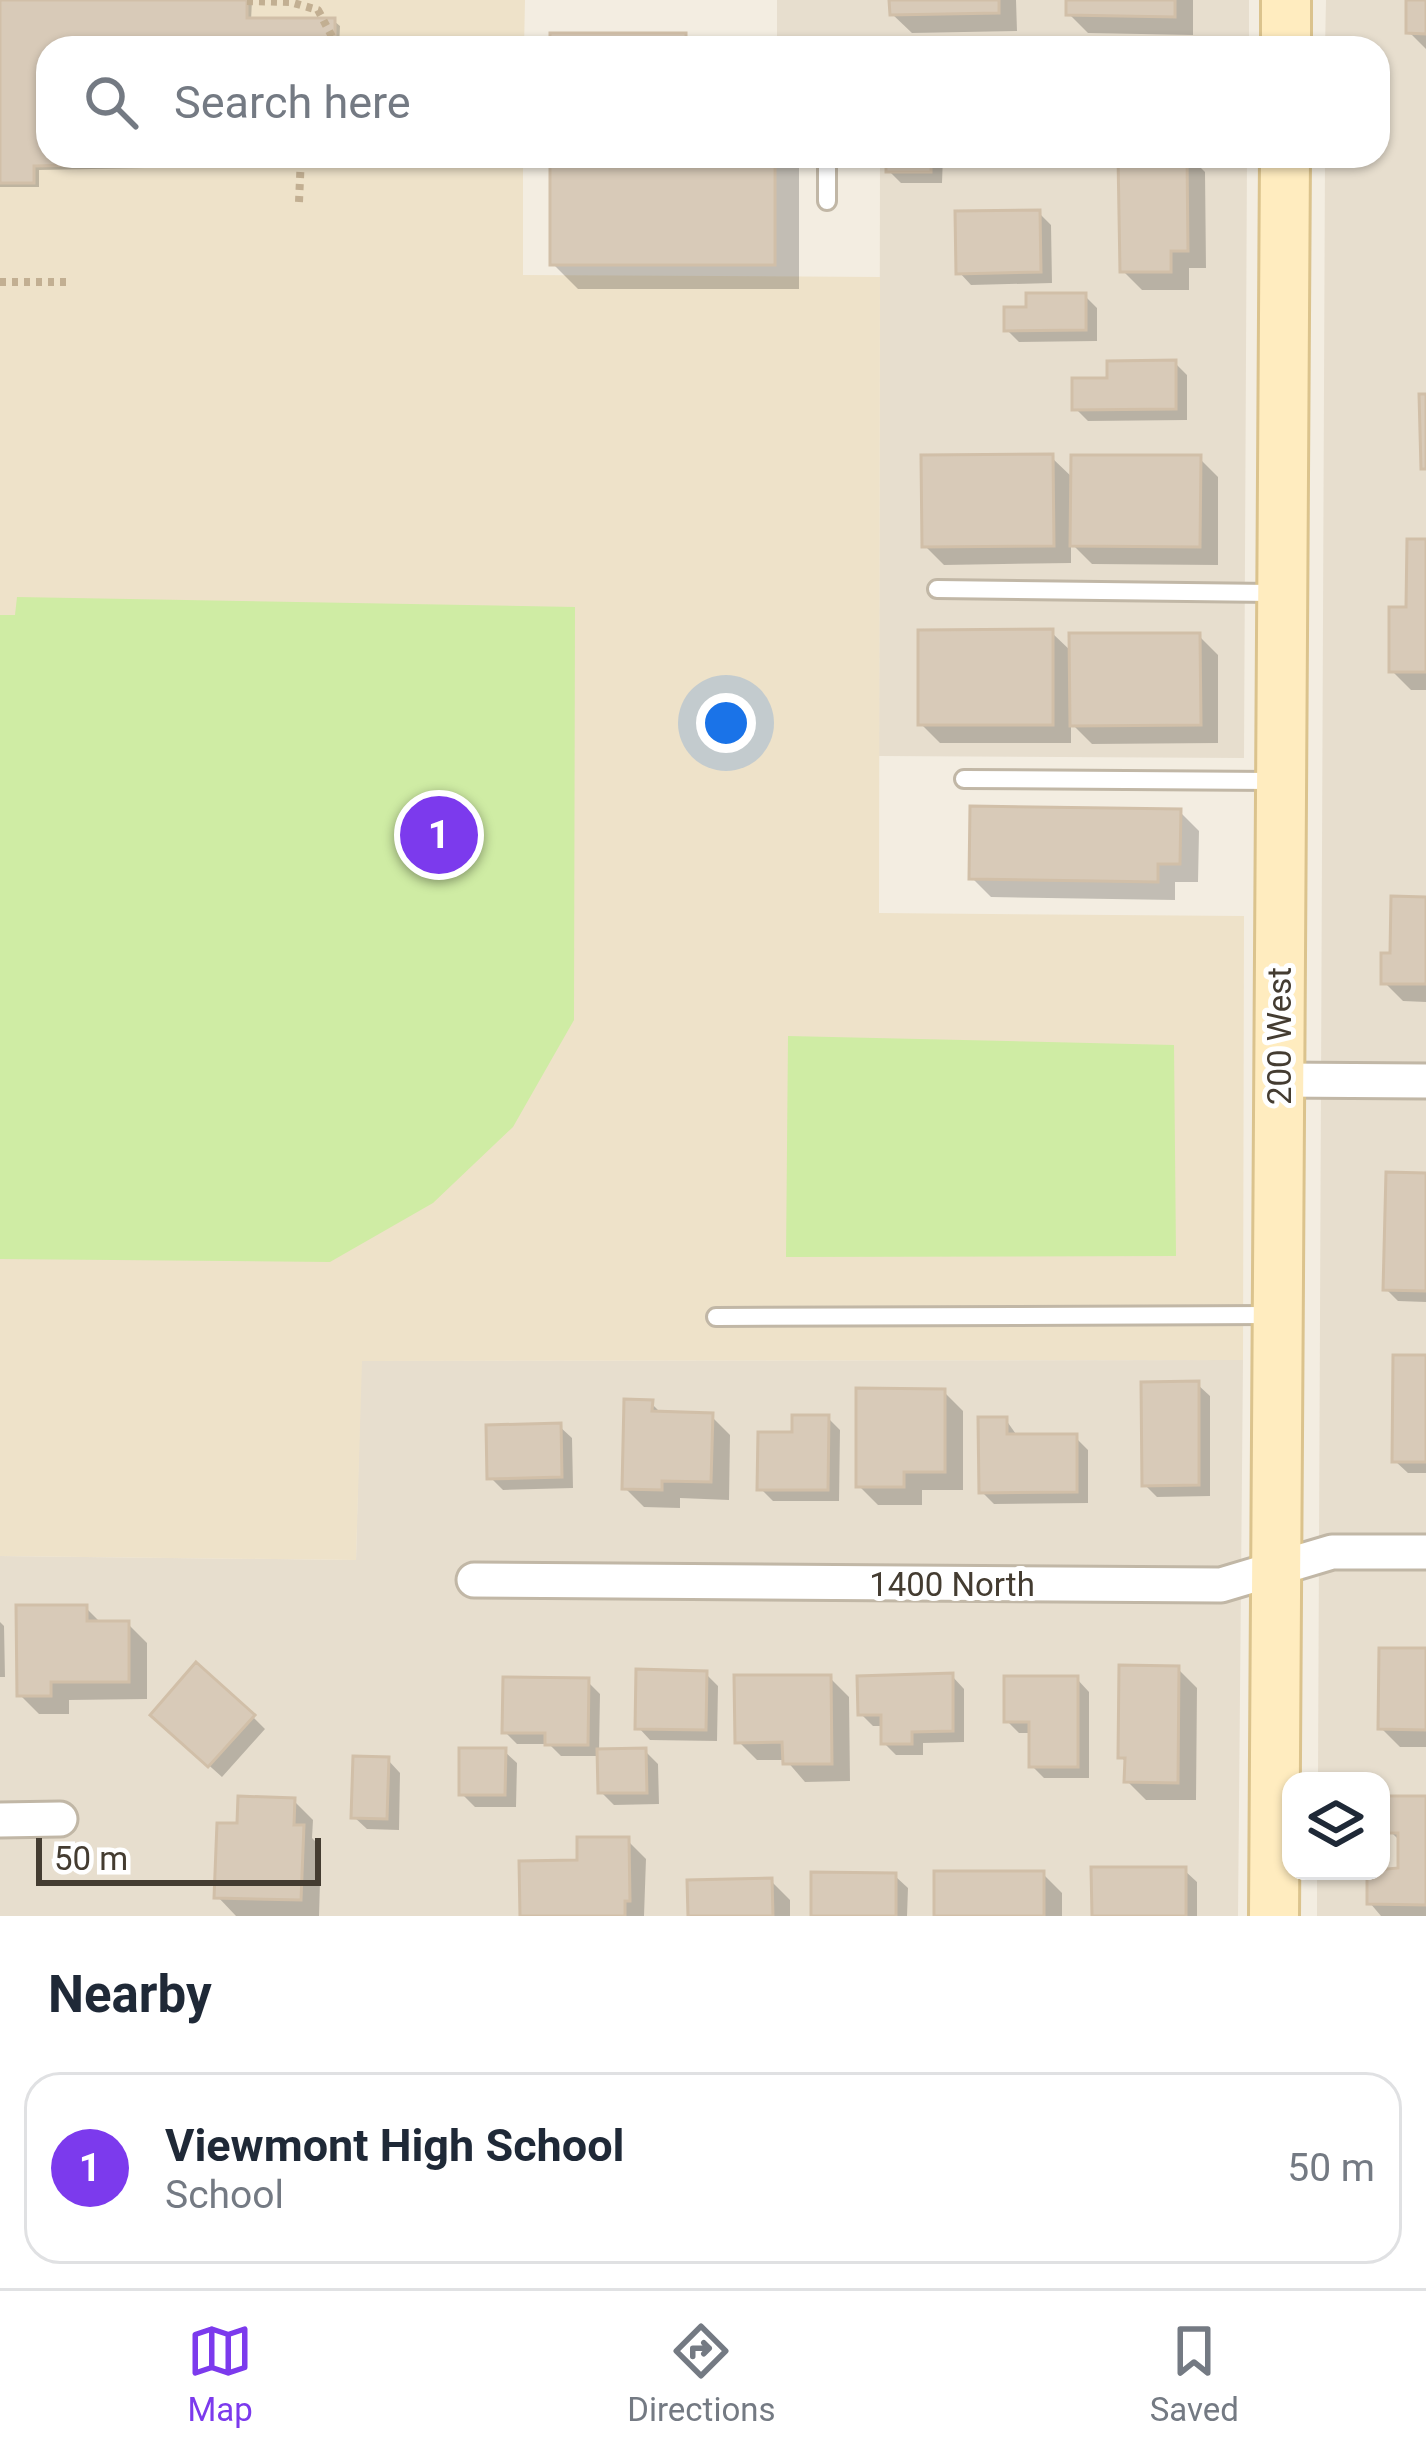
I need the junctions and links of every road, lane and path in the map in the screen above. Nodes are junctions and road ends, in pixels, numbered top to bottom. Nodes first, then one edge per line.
1 (1286, 0) edge
2 (265, 1) edge
3 (247, 2) edge
4 (332, 36) edge
5 (1286, 36) edge
6 (300, 168) edge
7 (827, 168) edge
8 (1285, 168) edge
9 (827, 201) dead end
10 (299, 202) dead end
11 (0, 282) edge
12 (69, 282) dead end
13 (937, 589) dead end
14 (1282, 593) junction
15 (964, 779) dead end
16 (1281, 782) junction
17 (1279, 1080) junction
18 (1426, 1081) edge
19 (1278, 1315) junction
20 (716, 1317) dead end
21 (1426, 1552) edge
22 (1276, 1564) junction
23 (474, 1580) dead end
24 (60, 1819) dead end
25 (0, 1820) edge
26 (1274, 1916) edge

1 - 5 main road
2 - 3 path
2 - 4 path
6 - 10 path
7 - 9 lane
8 - 14 main road, 200 West
11 - 12 path
13 - 14 lane
14 - 16 main road, 200 West
15 - 16 lane
16 - 17 main road, 200 West
17 - 18 street
17 - 19 main road, 200 West
19 - 20 lane
19 - 22 main road, 200 West
21 - 22 street, 1400 North
22 - 23 street, 1400 North
22 - 26 main road, 200 West
24 - 25 street

